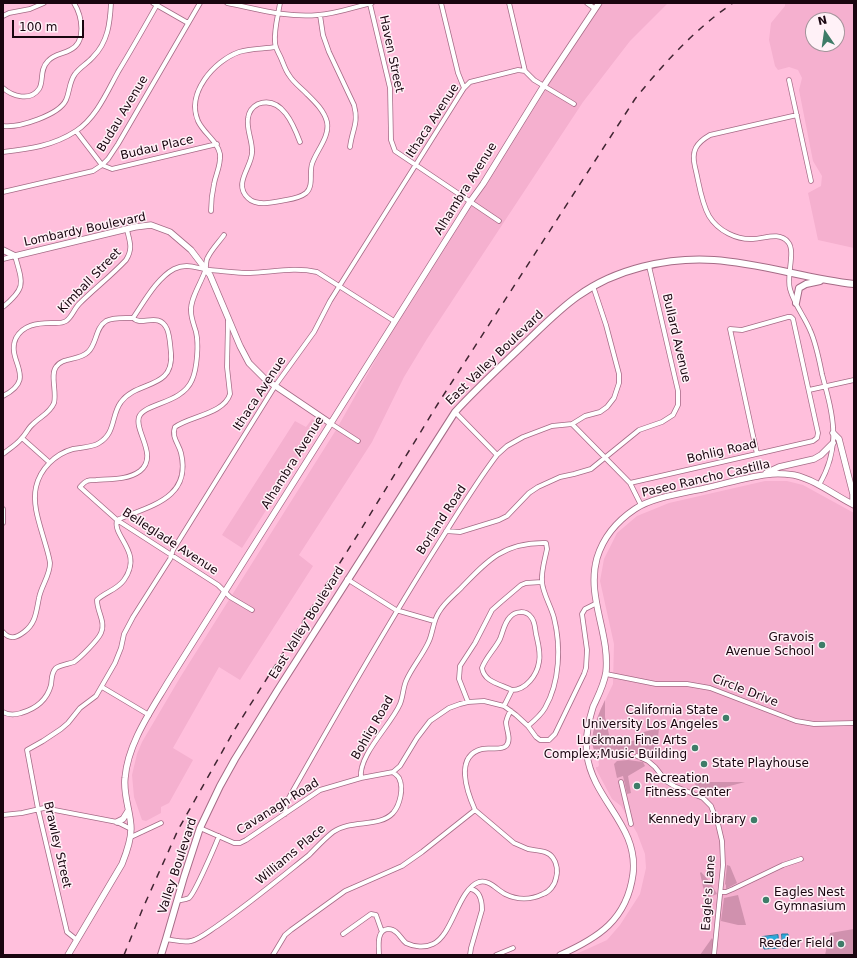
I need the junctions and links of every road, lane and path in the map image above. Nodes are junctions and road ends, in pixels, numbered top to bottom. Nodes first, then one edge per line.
1 (44, 3) edge
2 (74, 3) edge
3 (110, 3) edge
4 (200, 3) edge
5 (227, 3) edge
6 (280, 3) edge
7 (371, 3) edge
8 (441, 3) edge
9 (509, 3) edge
10 (587, 3) edge
11 (599, 3) edge
12 (156, 4) edge
13 (594, 8) junction
14 (278, 14) junction
15 (320, 15) junction
16 (3, 16) edge
17 (188, 23) junction
18 (276, 47) junction
19 (525, 71) junction
20 (789, 80) dead end
21 (543, 87) junction
22 (3, 88) edge
23 (464, 88) junction
24 (574, 104) dead end
25 (797, 115) junction
26 (3, 126) edge
27 (76, 130) junction
28 (300, 142) dead end
29 (216, 144) junction
30 (350, 148) dead end
31 (3, 152) edge
32 (102, 165) junction
33 (416, 166) junction
34 (811, 181) dead end
35 (3, 192) edge
36 (470, 202) junction
37 (211, 211) dead end
38 (499, 221) dead end
39 (127, 230) junction
40 (224, 235) dead end
41 (3, 250) edge
42 (15, 256) junction
43 (3, 259) edge
44 (649, 266) junction
45 (206, 270) junction
46 (789, 273) junction
47 (823, 280) junction
48 (854, 284) edge
49 (593, 286) junction
50 (339, 287) junction
51 (796, 303) junction
52 (3, 308) edge
53 (133, 318) junction
54 (228, 318) junction
55 (394, 321) junction
56 (854, 380) edge
57 (275, 386) junction
58 (826, 386) junction
59 (809, 390) junction
60 (3, 396) edge
61 (455, 412) junction
62 (330, 423) junction
63 (572, 424) junction
64 (833, 433) junction
65 (22, 438) junction
66 (358, 441) dead end
67 (833, 442) junction
68 (3, 454) edge
69 (757, 454) junction
70 (497, 455) junction
71 (605, 458) junction
72 (49, 462) junction
73 (761, 475) junction
74 (630, 483) junction
75 (819, 485) junction
76 (641, 505) junction
77 (854, 505) edge
78 (3, 509) edge
79 (117, 520) junction
80 (3, 523) edge
81 (446, 531) junction
82 (172, 555) junction
83 (348, 579) junction
84 (542, 582) junction
85 (225, 591) junction
86 (597, 603) junction
87 (252, 610) dead end
88 (396, 610) junction
89 (434, 621) junction
90 (3, 632) edge
91 (606, 674) junction
92 (102, 687) junction
93 (512, 690) junction
94 (468, 702) junction
95 (504, 706) junction
96 (511, 710) junction
97 (3, 712) edge
98 (149, 715) junction
99 (854, 723) edge
100 (528, 726) junction
101 (27, 750) joint
102 (637, 756) dead end
103 (393, 772) junction
104 (360, 778) junction
105 (621, 782) dead end
106 (220, 786) joint
107 (38, 809) junction
108 (475, 810) junction
109 (128, 811) junction
110 (285, 814) junction
111 (3, 815) edge
112 (117, 822) junction
113 (161, 823) dead end
114 (631, 824) dead end
115 (200, 828) junction
116 (131, 829) junction
117 (219, 836) junction
118 (131, 837) junction
119 (801, 859) dead end
120 (471, 889) junction
121 (720, 892) junction
122 (176, 901) junction
123 (382, 932) junction
124 (343, 934) dead end
125 (77, 940) junction
126 (166, 940) junction
127 (513, 948) dead end
128 (68, 955) edge
129 (161, 955) edge
130 (273, 955) edge
131 (379, 955) edge
132 (470, 955) edge
133 (496, 955) edge
134 (560, 955) edge
135 (714, 955) edge

1 - 16 street
2 - 22 street
3 - 26 street
4 - 17 street, Budau Avenue
5 - 14 street
6 - 14 street
7 - 15 street
7 - 33 street, Haven Street
8 - 23 street
9 - 19 street
10 - 13 street
11 - 13 street, Alhambra Avenue
12 - 17 street
12 - 27 street
13 - 21 street, Alhambra Avenue
14 - 15 street
14 - 18 street
15 - 30 street
17 - 32 street, Budau Avenue
18 - 28 street
18 - 29 street
19 - 21 street
19 - 23 street, Ithaca Avenue
20 - 25 street
21 - 24 street
21 - 36 street, Alhambra Avenue
23 - 33 street, Ithaca Avenue
25 - 34 street
25 - 46 street
27 - 31 street
27 - 32 street
29 - 32 street, Budau Place
29 - 37 street
32 - 35 street, Budau Avenue
33 - 36 street, Haven Street
33 - 50 street, Ithaca Avenue
36 - 38 street, Haven Street
36 - 55 street, Alhambra Avenue
39 - 42 street, Lombardy Boulevard
39 - 45 street, Lombardy Boulevard
39 - 60 street, Kimball Street
40 - 45 street
41 - 42 street, Lombardy Boulevard
42 - 43 street
42 - 52 street
44 - 46 main road, East Valley Boulevard
44 - 49 main road, East Valley Boulevard
44 - 71 street, Bullard Avenue
45 - 50 street
45 - 53 street
45 - 54 street, Lombardy Boulevard
45 - 79 street, Belleglade Avenue
46 - 47 main road, East Valley Boulevard
46 - 51 street
47 - 48 main road, East Valley Boulevard
47 - 51 main road
49 - 61 main road, East Valley Boulevard
49 - 63 street, Borland Road
50 - 55 street
50 - 57 street, Ithaca Avenue
51 - 58 street
53 - 65 street
53 - 72 street
54 - 57 street, Lombardy Boulevard
54 - 79 street
55 - 62 street, Alhambra Avenue
56 - 58 street
57 - 62 street, Lombardy Boulevard
57 - 82 street, Ithaca Avenue
58 - 59 street
58 - 64 street
59 - 69 street, Bohlig Road
59 - 69 street
61 - 70 street
61 - 83 main road, East Valley Boulevard
62 - 66 street, Lombardy Boulevard
62 - 85 street, Alhambra Avenue
63 - 70 street, Borland Road
63 - 71 street
64 - 67 street
64 - 77 street
65 - 68 street
65 - 72 street
67 - 73 street
67 - 75 street
69 - 74 street, Bohlig Road
70 - 81 street, Borland Road
71 - 74 street
71 - 81 street
72 - 90 street
73 - 75 street, Paseo Rancho Castilla
73 - 76 street, Paseo Rancho Castilla
74 - 76 street
75 - 77 street, Paseo Rancho Castilla
76 - 86 street, Paseo Rancho Castilla
78 - 80 street
79 - 82 street, Belleglade Avenue
79 - 97 street
81 - 88 street, Borland Road
82 - 85 street, Belleglade Avenue
82 - 92 street, Ithaca Avenue
83 - 88 street
83 - 106 main road, East Valley Boulevard
84 - 89 street, Bohlig Road
84 - 94 street
84 - 100 street
85 - 87 street, Belleglade Avenue
85 - 98 street, Alhambra Avenue
86 - 91 street, Paseo Rancho Castilla
86 - 100 street
88 - 89 street
88 - 110 street, Borland Road
89 - 104 street, Bohlig Road
91 - 99 street, Circle Drive
91 - 134 street, Paseo Rancho Castilla
92 - 98 street
92 - 101 street, Ithaca Avenue
93 - 93 street
93 - 95 street
94 - 95 street
94 - 103 street
95 - 96 street
96 - 100 street
96 - 108 street
98 - 109 street, Alhambra Avenue
101 - 107 street, Brawley Street
102 - 121 street, Eagle's Lane
103 - 104 street, Cavanagh Road
103 - 126 street, Williams Place
104 - 110 street, Cavanagh Road
105 - 114 street
106 - 115 main road, Valley Boulevard
107 - 111 street
107 - 112 street
107 - 125 street, Brawley Street
108 - 120 street
108 - 130 street
109 - 112 street
109 - 116 street, Alhambra Avenue
110 - 117 street, Cavanagh Road
112 - 116 street
113 - 118 street
115 - 117 street, Cavanagh Road
115 - 122 main road, Valley Boulevard
116 - 118 street, Alhambra Avenue
117 - 122 street
118 - 125 street, Alhambra Avenue
119 - 121 street
120 - 123 street
120 - 132 street
121 - 135 street, Eagle's Lane
122 - 126 main road, Valley Boulevard
123 - 124 street
123 - 131 street
125 - 128 street, Alhambra Avenue
126 - 129 main road, Valley Boulevard
127 - 133 street

